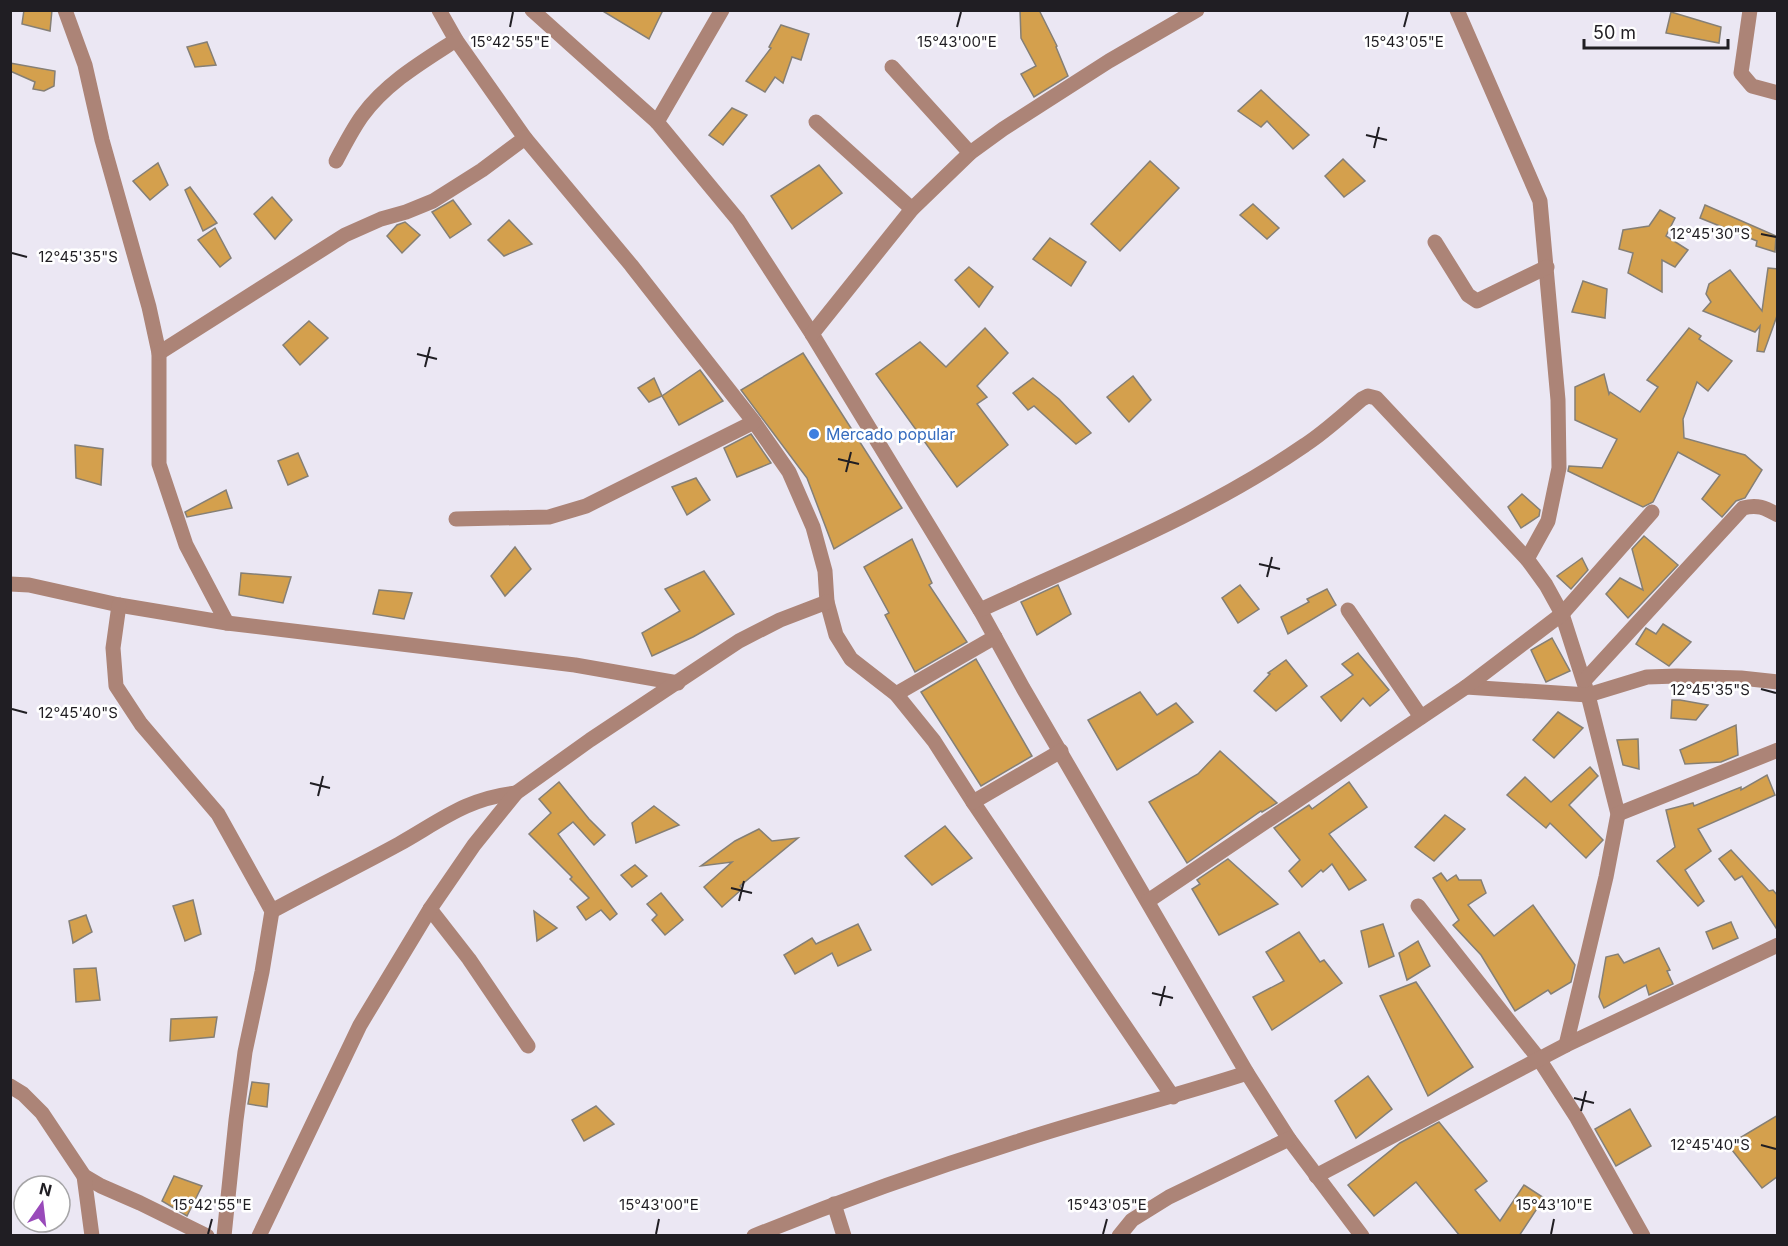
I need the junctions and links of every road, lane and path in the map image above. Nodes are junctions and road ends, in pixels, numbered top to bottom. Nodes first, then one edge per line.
1 (65, 10) edge
2 (439, 10) edge
3 (532, 10) edge
4 (722, 10) edge
5 (1197, 10) edge
6 (1457, 10) edge
7 (1750, 10) edge
8 (456, 40) junction
9 (892, 67) dead end
10 (1778, 93) edge
11 (657, 122) junction
12 (816, 123) dead end
13 (525, 138) junction
14 (970, 153) junction
15 (336, 161) dead end
16 (912, 209) junction
17 (1435, 242) dead end
18 (1547, 267) junction
19 (812, 334) junction
20 (159, 353) junction
21 (754, 422) junction
22 (1652, 512) dead end
23 (1778, 515) edge
24 (456, 519) dead end
25 (1527, 559) junction
26 (10, 584) edge
27 (827, 602) junction
28 (119, 606) junction
29 (980, 610) junction
30 (1348, 610) dead end
31 (1562, 614) junction
32 (227, 623) junction
33 (995, 637) junction
34 (1778, 682) edge
35 (678, 683) junction
36 (1466, 687) junction
37 (1586, 688) junction
38 (896, 694) junction
39 (1421, 717) junction
40 (1778, 750) edge
41 (1061, 751) junction
42 (516, 793) junction
43 (973, 802) junction
44 (1618, 814) junction
45 (1148, 901) junction
46 (1418, 906) dead end
47 (430, 909) junction
48 (272, 911) junction
49 (1778, 945) edge
50 (1566, 1045) junction
51 (528, 1046) dead end
52 (1539, 1059) junction
53 (1247, 1073) junction
54 (10, 1086) edge
55 (1173, 1097) junction
56 (1288, 1139) junction
57 (84, 1176) junction
58 (1316, 1176) junction
59 (834, 1204) junction
60 (92, 1236) edge
61 (207, 1236) edge
62 (224, 1236) edge
63 (259, 1236) edge
64 (754, 1236) edge
65 (844, 1236) edge
66 (1119, 1236) edge
67 (1362, 1236) edge
68 (1643, 1236) edge

1 - 20 street
2 - 8 street
3 - 11 street
4 - 11 street
5 - 14 street
6 - 18 street
7 - 10 street
8 - 13 street
8 - 15 street
9 - 14 street
11 - 19 street
12 - 16 street
13 - 20 street
13 - 21 street
14 - 16 street
16 - 19 street
17 - 18 street
18 - 25 street
19 - 29 street
20 - 32 street
21 - 24 street
21 - 27 street
22 - 31 street
23 - 37 street
25 - 29 street
25 - 31 street
26 - 28 street
27 - 35 street
27 - 38 street
28 - 32 street
28 - 48 street
29 - 33 street
30 - 39 street
31 - 36 street
31 - 37 street
32 - 35 street
33 - 38 street
33 - 41 street
34 - 37 street
35 - 42 street
36 - 37 street
36 - 39 street
37 - 44 street
38 - 43 street
39 - 45 street
40 - 44 street
41 - 43 street
41 - 45 street
42 - 47 street
42 - 48 street
43 - 55 street
44 - 50 street
45 - 53 street
46 - 52 street
47 - 51 street
47 - 63 street
48 - 62 street
49 - 50 street
50 - 52 street
52 - 58 street
52 - 68 street
53 - 55 street
53 - 56 street
54 - 57 street
55 - 59 street
56 - 58 street
56 - 66 street
57 - 60 street
57 - 61 street
58 - 67 street
59 - 64 street
59 - 65 street

